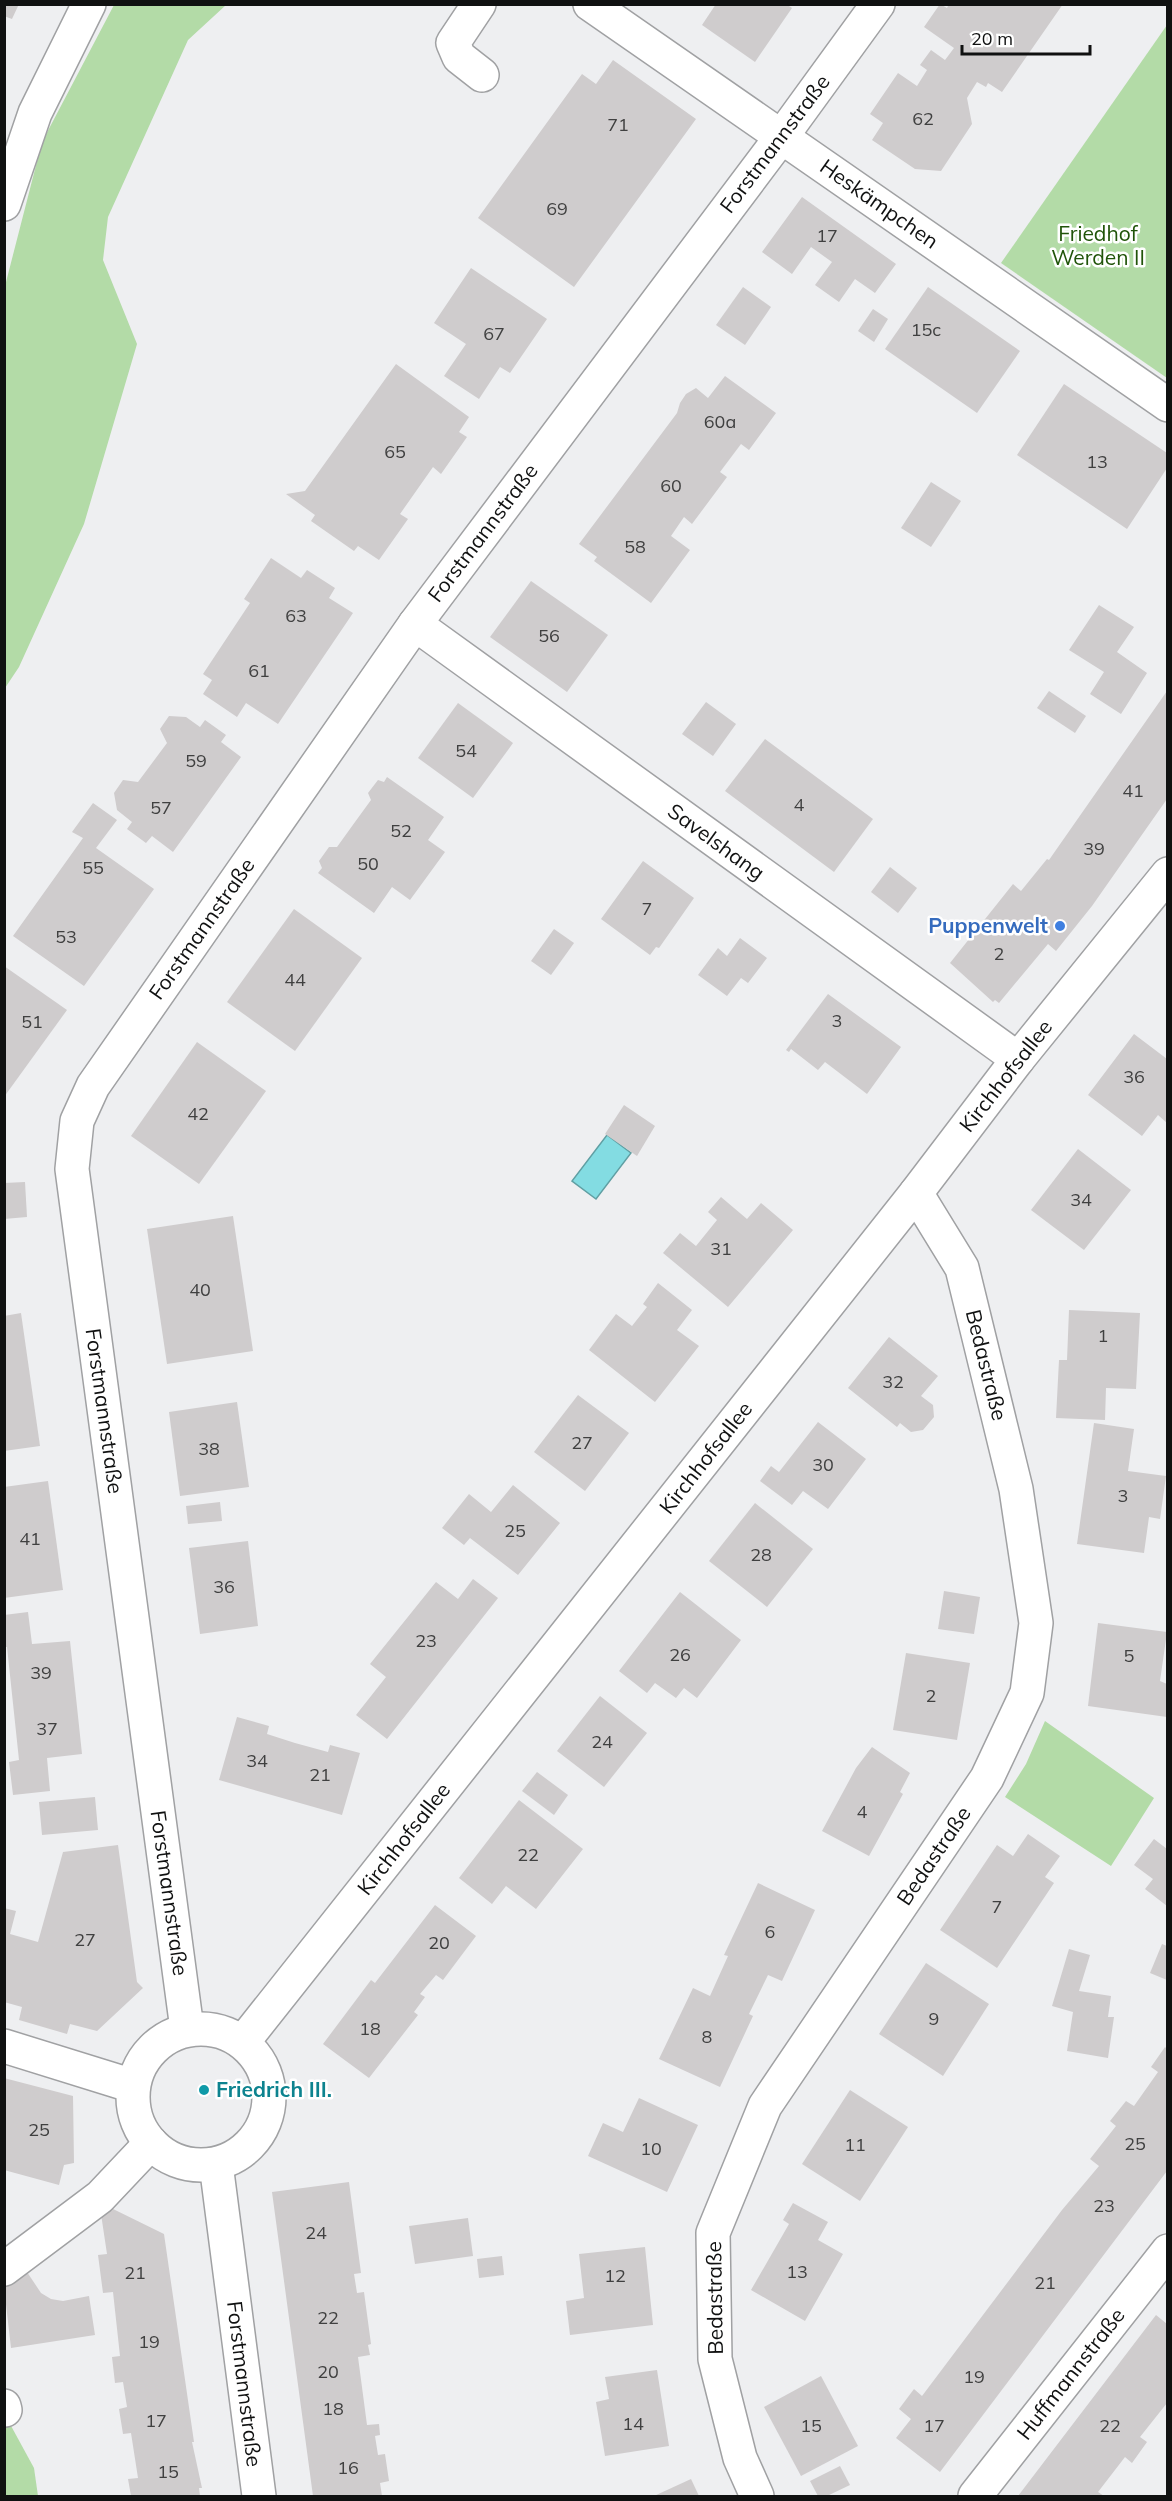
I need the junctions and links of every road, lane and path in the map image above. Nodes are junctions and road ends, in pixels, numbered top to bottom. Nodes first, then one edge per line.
1 (89, 4) edge
2 (479, 4) edge
3 (590, 4) edge
4 (878, 4) edge
5 (482, 75) dead end
6 (782, 136) junction
7 (4, 204) edge
8 (1167, 405) edge
9 (415, 624) junction
10 (1167, 874) edge
11 (1018, 1059) junction
12 (916, 1193) junction
13 (187, 2029) junction
14 (243, 2042) junction
15 (4, 2046) edge
16 (133, 2086) junction
17 (151, 2143) junction
18 (216, 2164) junction
19 (1167, 2252) edge
20 (4, 2269) edge
21 (4, 2406) edge
22 (5, 2410) edge
23 (259, 2496) edge
24 (757, 2496) edge
25 (975, 2496) edge

1 - 7 street
2 - 5 street
3 - 6 street, Heskämpchen
4 - 6 street, Forstmannstraße
6 - 8 street, Heskämpchen
6 - 9 street, Forstmannstraße
9 - 11 street, Savelshang
9 - 13 street, Forstmannstraße
10 - 11 street, Kirchhofsallee
11 - 12 street, Kirchhofsallee
12 - 14 street, Kirchhofsallee
12 - 24 street, Bedastraße
13 - 14 street
13 - 16 street
14 - 18 street
15 - 16 street
16 - 17 street
17 - 18 street
17 - 20 street
18 - 23 street, Forstmannstraße
19 - 25 street, Huffmannstraße
21 - 22 street

